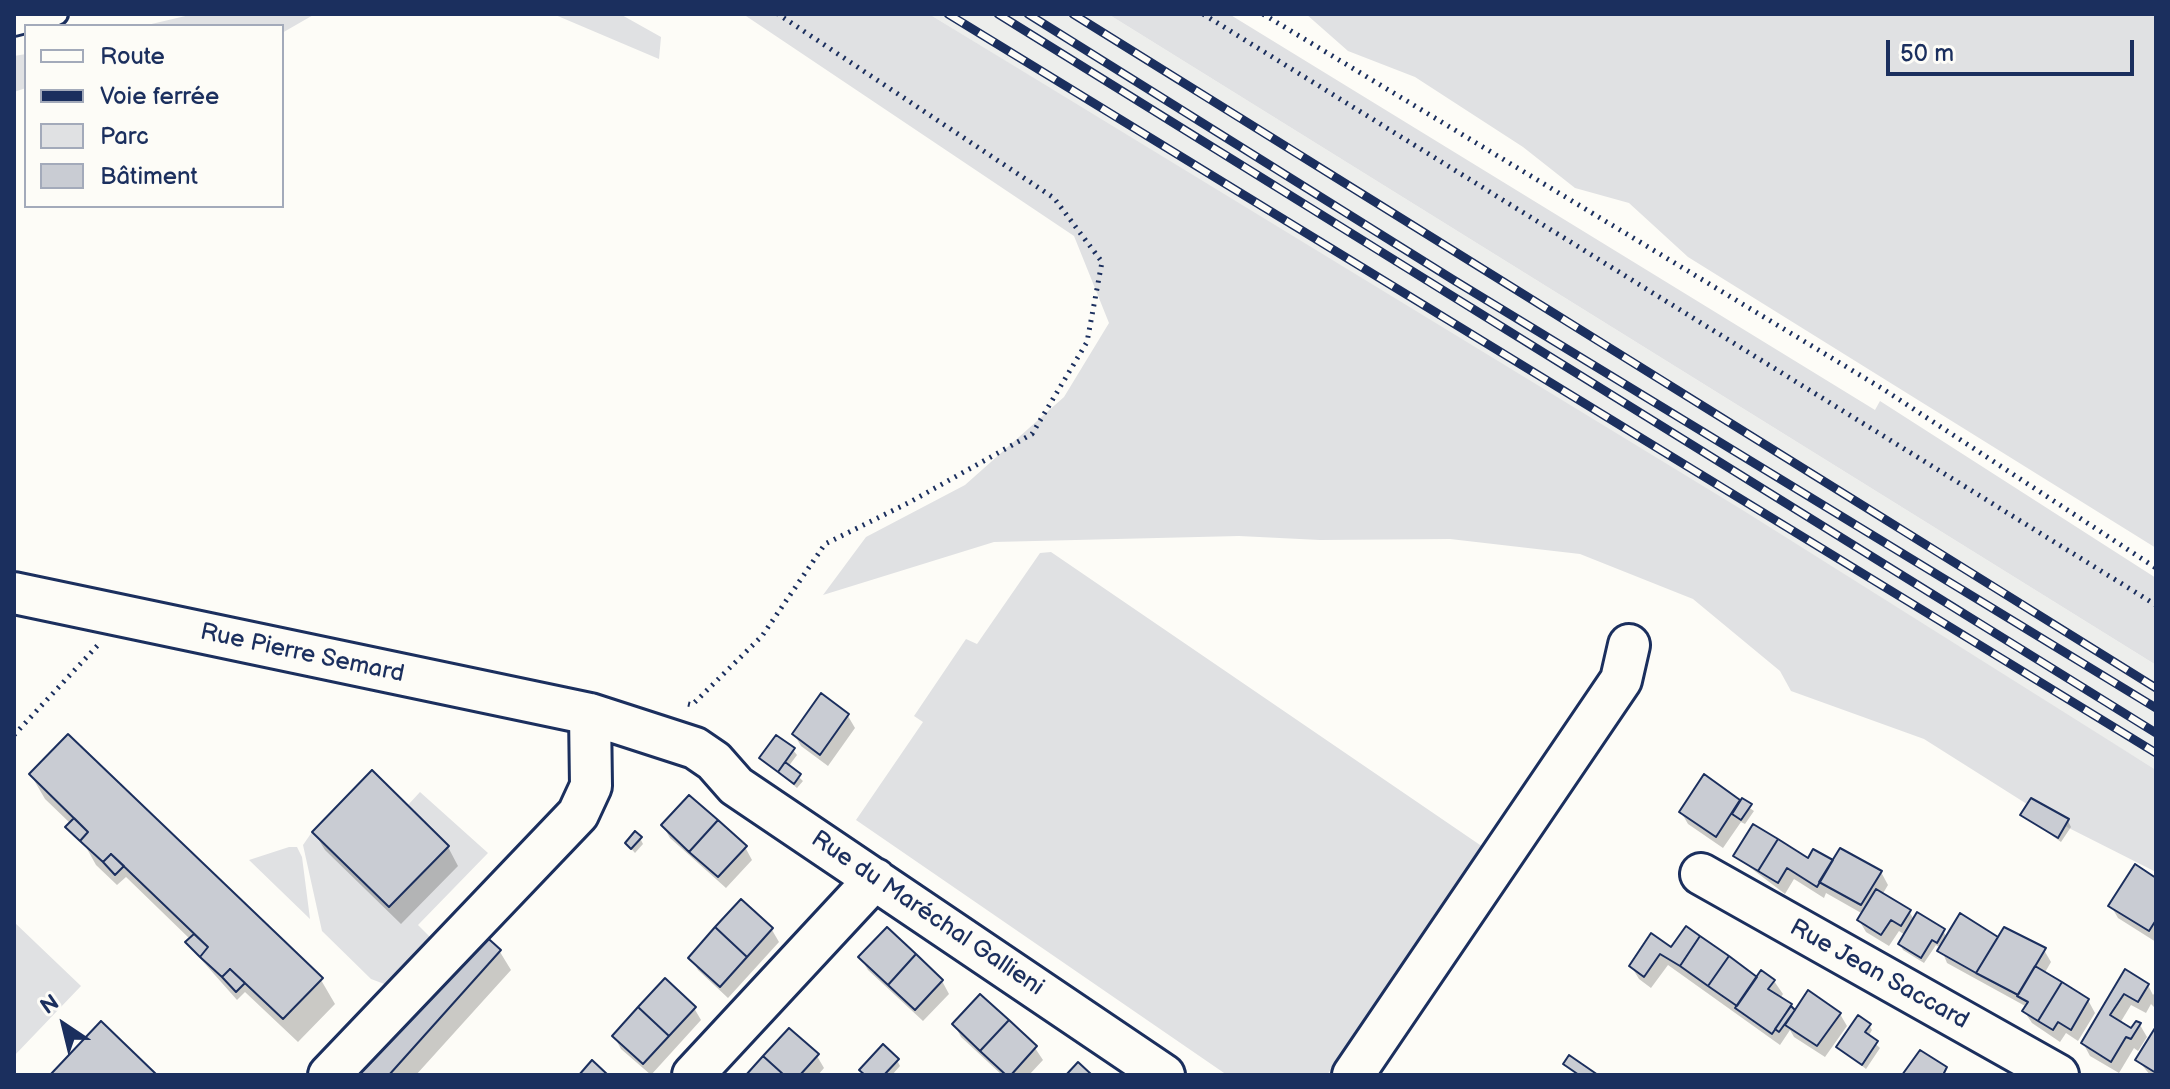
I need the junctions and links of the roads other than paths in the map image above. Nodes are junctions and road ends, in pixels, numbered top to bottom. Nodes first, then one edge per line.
1 (57, 14) edge
2 (14, 25) edge
3 (14, 593) edge
4 (1629, 645) dead end
5 (590, 714) junction
6 (695, 748) joint
7 (1701, 874) dead end
8 (875, 879) junction
9 (329, 1075) edge
10 (693, 1075) edge
11 (1164, 1075) edge
12 (1353, 1075) edge
13 (2058, 1075) edge

1 - 2 lane
3 - 5 street, Rue Pierre Semard
4 - 12 street
5 - 6 street, Rue Pierre Semard
5 - 9 street
6 - 8 street, Rue du Maréchal Gallieni
7 - 13 street, Rue Jean Saccard
8 - 10 street
8 - 11 street, Rue du Maréchal Gallieni

